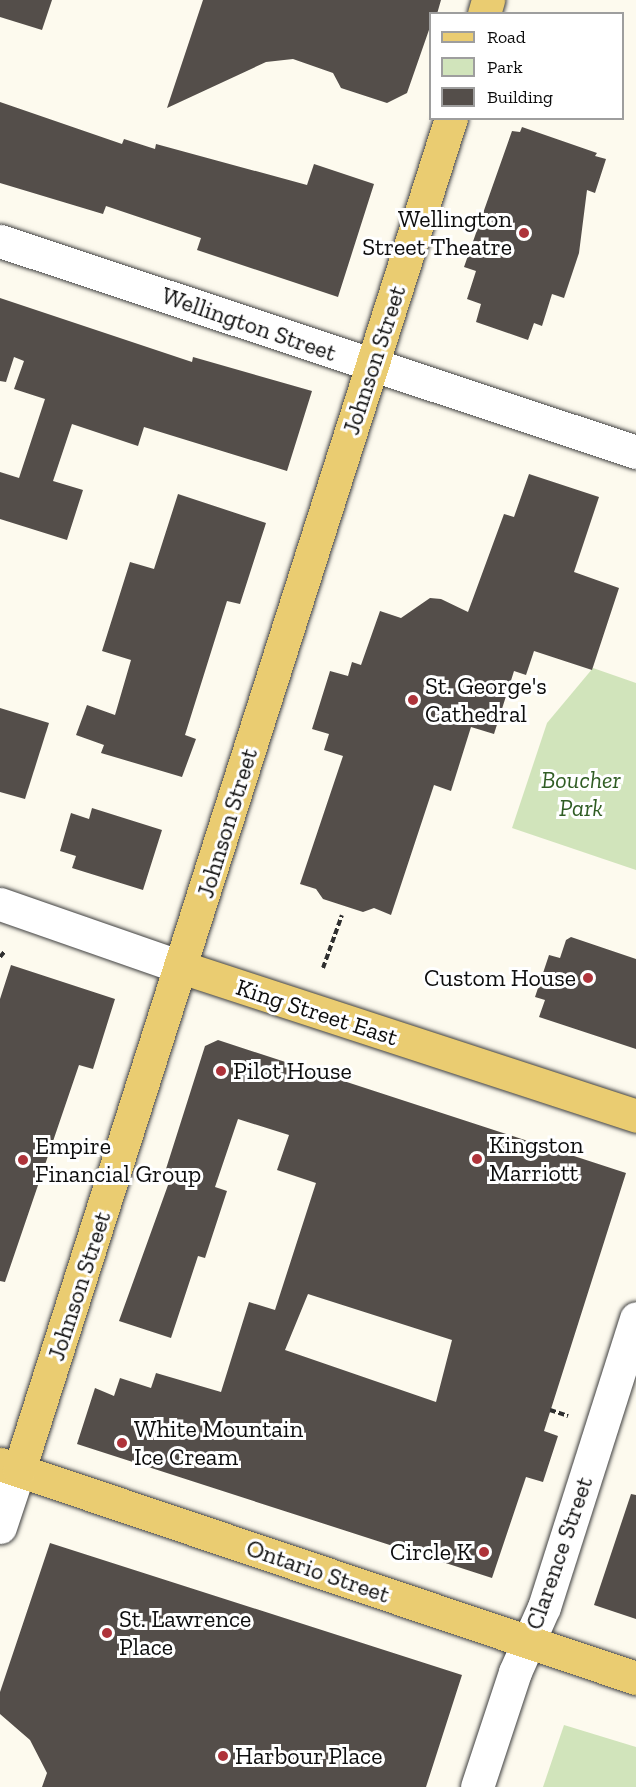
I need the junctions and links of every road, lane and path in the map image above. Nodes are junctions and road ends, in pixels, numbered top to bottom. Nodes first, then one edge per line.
1 (450, 120) edge
2 (0, 241) edge
3 (372, 365) junction
4 (636, 452) edge
5 (0, 904) edge
6 (342, 915) dead end
7 (5, 951) dead end
8 (0, 957) edge
9 (181, 968) junction
10 (323, 968) dead end
11 (636, 1116) edge
12 (636, 1318) edge
13 (550, 1410) dead end
14 (568, 1416) dead end
15 (9, 1467) edge
16 (0, 1527) edge
17 (528, 1642) junction
18 (636, 1678) edge
19 (477, 1787) edge

1 - 3 main road, Johnson Street
2 - 3 street, Wellington Street
3 - 4 street, Wellington Street
3 - 9 main road, Johnson Street
5 - 9 street, King Street East
6 - 10 path
7 - 8 path
9 - 11 main road, King Street East
9 - 15 main road, Johnson Street
12 - 17 street, Clarence Street
13 - 14 path
15 - 16 street, Johnson Street
15 - 17 main road, Ontario Street
17 - 18 main road, Ontario Street
17 - 19 street, Clarence Street

